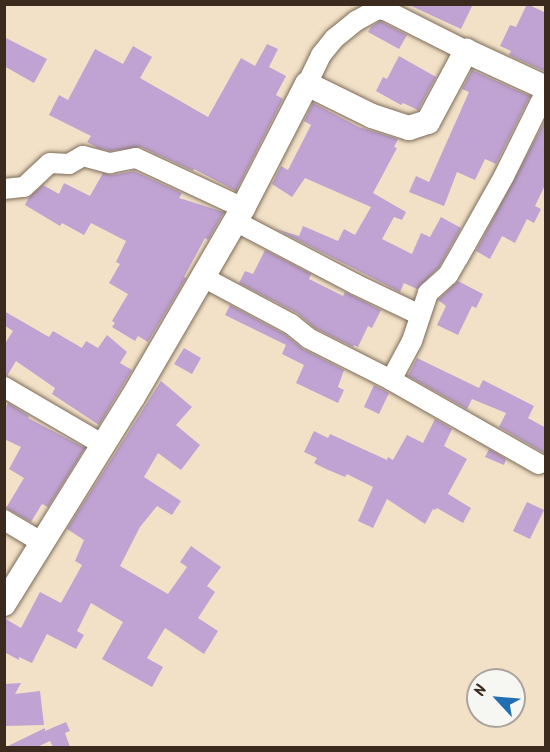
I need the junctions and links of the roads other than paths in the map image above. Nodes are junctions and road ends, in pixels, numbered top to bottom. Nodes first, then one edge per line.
1 (466, 51) junction
2 (307, 84) junction
3 (546, 89) edge
4 (4, 189) edge
5 (239, 214) junction
6 (202, 276) junction
7 (420, 315) junction
8 (391, 380) junction
9 (4, 387) edge
10 (102, 444) junction
11 (539, 464) dead end
12 (4, 520) edge
13 (41, 542) junction
14 (4, 604) edge

1 - 2 street
1 - 2 street
1 - 3 street
2 - 5 street
3 - 7 street
4 - 5 street
5 - 6 street
5 - 7 street
6 - 8 street
6 - 10 street
7 - 8 street
8 - 11 street
9 - 10 street
10 - 13 street
12 - 13 street
13 - 14 street

